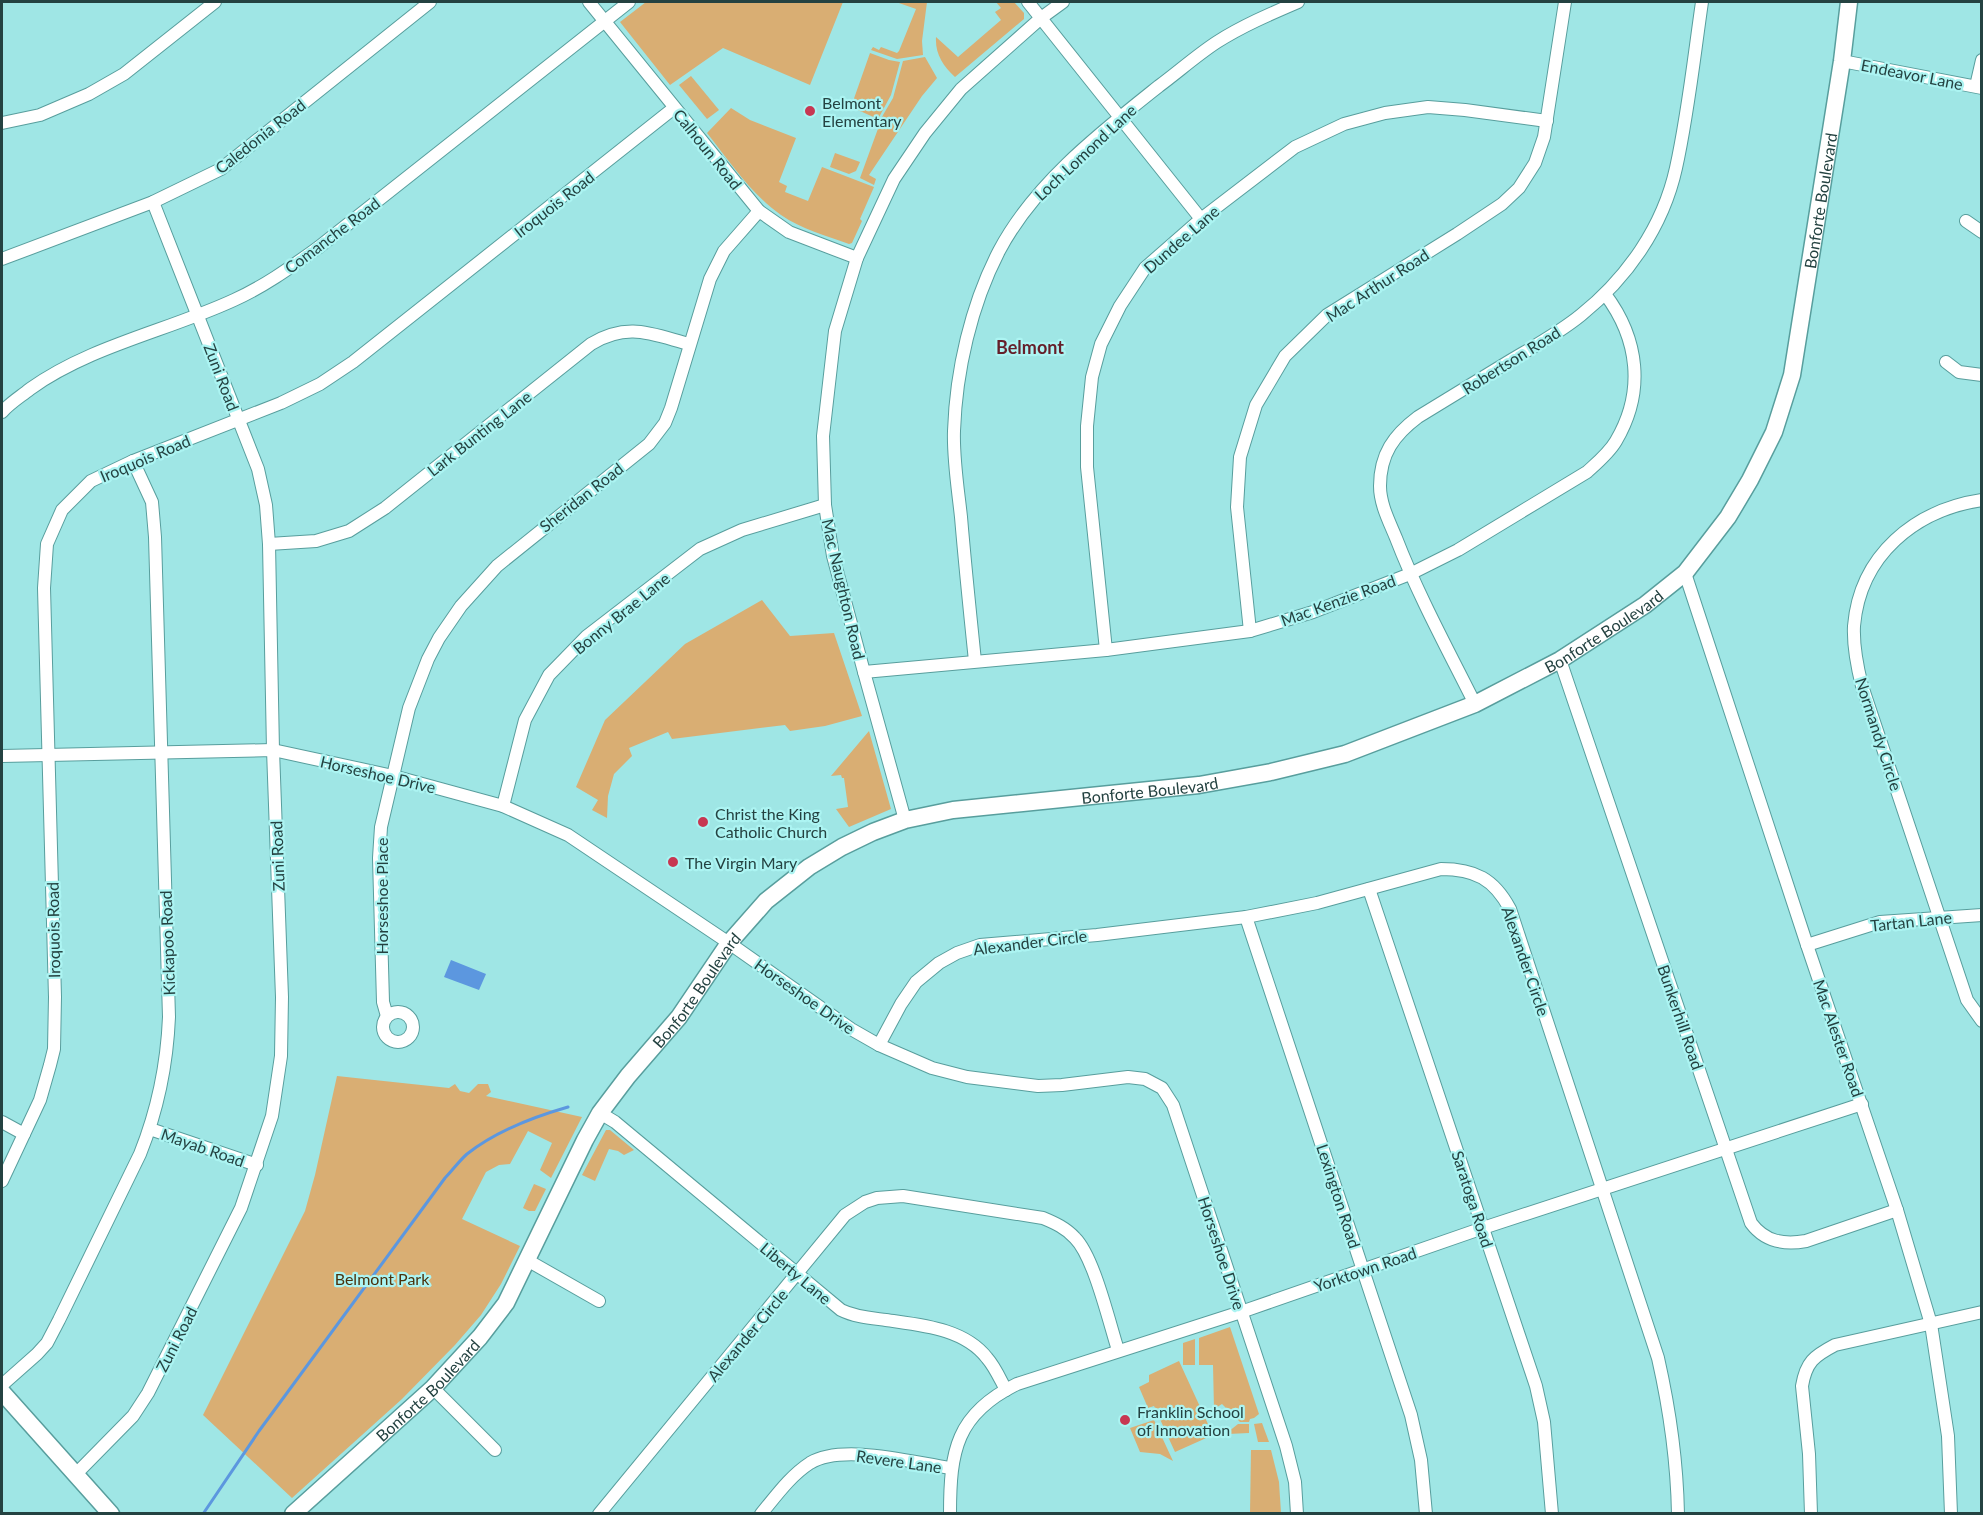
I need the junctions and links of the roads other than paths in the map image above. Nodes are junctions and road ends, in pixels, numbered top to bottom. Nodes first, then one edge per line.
1 (214, 2) edge
2 (430, 2) edge
3 (589, 2) edge
4 (628, 2) edge
5 (1028, 2) edge
6 (1063, 2) edge
7 (1298, 2) edge
8 (1565, 2) edge
9 (1702, 2) edge
10 (1850, 2) edge
11 (1041, 18) junction
12 (605, 20) junction
13 (1842, 60) junction
14 (1982, 60) edge
15 (1979, 87) edge
16 (674, 108) junction
17 (1119, 118) junction
18 (1547, 121) junction
19 (2, 123) edge
20 (153, 202) junction
21 (759, 212) junction
22 (1201, 219) junction
23 (1966, 221) dead end
24 (1982, 232) edge
25 (858, 258) junction
26 (2, 259) edge
27 (1605, 294) junction
28 (198, 314) junction
29 (689, 344) junction
30 (1946, 362) dead end
31 (1982, 375) edge
32 (2, 412) edge
33 (239, 420) junction
34 (133, 461) junction
35 (1982, 500) edge
36 (825, 505) junction
37 (269, 544) junction
38 (1685, 573) junction
39 (1410, 574) junction
40 (1250, 631) junction
41 (1106, 651) junction
42 (1560, 660) junction
43 (975, 661) junction
44 (864, 672) junction
45 (1475, 704) junction
46 (273, 750) junction
47 (161, 751) junction
48 (48, 755) junction
49 (2, 756) edge
50 (393, 777) junction
51 (503, 806) junction
52 (905, 820) junction
53 (1369, 889) junction
54 (1982, 915) edge
55 (1246, 917) junction
56 (1939, 917) junction
57 (729, 943) junction
58 (1807, 945) junction
59 (387, 1016) dead end
60 (1982, 1021) edge
61 (879, 1045) junction
62 (1862, 1104) junction
63 (600, 1113) junction
64 (2, 1122) edge
65 (150, 1129) junction
66 (24, 1134) junction
67 (1726, 1149) junction
68 (257, 1165) junction
69 (2, 1181) edge
70 (1602, 1189) junction
71 (1898, 1210) junction
72 (1483, 1228) junction
73 (527, 1260) junction
74 (1363, 1269) junction
75 (798, 1274) junction
76 (599, 1301) dead end
77 (1241, 1312) junction
78 (1982, 1312) edge
79 (1931, 1324) junction
80 (1118, 1350) junction
81 (2, 1385) edge
82 (433, 1388) junction
83 (1005, 1390) junction
84 (2, 1392) edge
85 (495, 1450) dead end
86 (951, 1468) junction
87 (75, 1474) junction
88 (111, 1514) edge
89 (293, 1514) edge
90 (599, 1514) edge
91 (761, 1514) edge
92 (950, 1514) edge
93 (1297, 1514) edge
94 (1426, 1514) edge
95 (1552, 1514) edge
96 (1678, 1514) edge
97 (1811, 1514) edge
98 (1951, 1514) edge

1 - 19 street
2 - 20 street, Caledonia Road
3 - 12 street, Calhoun Road
4 - 12 street, Comanche Road
5 - 11 street
6 - 11 street, Mac Naughton Road
7 - 17 street, Loch Lomond Lane
8 - 18 street, Mac Arthur Road
9 - 27 street, Robertson Road
10 - 13 main road, Bonforte Boulevard
11 - 17 street
11 - 25 street, Mac Naughton Road
12 - 16 street, Calhoun Road
12 - 28 street, Comanche Road
13 - 15 street, Endeavor Lane
13 - 38 main road, Bonforte Boulevard
14 - 15 street
16 - 21 street, Calhoun Road
16 - 33 street, Iroquois Road
17 - 22 street
17 - 43 street, Loch Lomond Lane
18 - 22 street, Dundee Lane
18 - 40 street, Mac Arthur Road
20 - 26 street, Caledonia Road
20 - 28 street, Zuni Road
21 - 25 street, Calhoun Road
21 - 29 street, Sheridan Road
22 - 41 street, Dundee Lane
23 - 24 street
25 - 36 street, Mac Naughton Road
27 - 39 street, Robertson Road
27 - 39 street, Mac Kenzie Road
28 - 32 street, Comanche Road
28 - 33 street, Zuni Road
29 - 37 street, Lark Bunting Lane
29 - 50 street, Sheridan Road
30 - 31 street
33 - 34 street, Iroquois Road
33 - 37 street, Zuni Road
34 - 47 street, Kickapoo Road
34 - 48 street, Iroquois Road
35 - 56 street, Normandy Circle
36 - 44 street, Mac Naughton Road
36 - 51 street, Bonny Brae Lane
37 - 46 street, Zuni Road
38 - 42 main road, Bonforte Boulevard
38 - 58 street, Mac Alester Road
39 - 40 street, Mac Kenzie Road
39 - 45 street, Robertson Road
40 - 41 street, Mac Kenzie Road
41 - 43 street, Mac Kenzie Road
42 - 45 main road, Bonforte Boulevard
42 - 67 street, Bunkerhill Road
43 - 44 street, Mac Kenzie Road
44 - 52 street, Mac Naughton Road
45 - 52 main road, Bonforte Boulevard
46 - 47 street, Horseshoe Drive
46 - 50 street, Horseshoe Drive
46 - 68 street, Zuni Road
47 - 48 street, Horseshoe Drive
47 - 65 street, Kickapoo Road
48 - 49 street, Horseshoe Drive
48 - 66 street, Iroquois Road
50 - 51 street, Horseshoe Drive
50 - 59 street, Horseshoe Place
51 - 57 street, Horseshoe Drive
52 - 57 main road, Bonforte Boulevard
53 - 55 street, Alexander Circle
53 - 70 street, Alexander Circle
53 - 72 street, Saratoga Road
54 - 56 street, Tartan Lane
55 - 61 street, Alexander Circle
55 - 74 street, Lexington Road
56 - 58 street, Tartan Lane
56 - 60 street, Normandy Circle
57 - 61 street, Horseshoe Drive
57 - 63 main road, Bonforte Boulevard
58 - 62 street, Mac Alester Road
61 - 77 street, Horseshoe Drive
62 - 67 street, Yorktown Road
62 - 71 street, Mac Alester Road
63 - 73 main road, Bonforte Boulevard
63 - 75 street, Liberty Lane
64 - 66 street
65 - 68 street, Mayab Road
65 - 81 street, Kickapoo Road
66 - 69 street, Iroquois Road
67 - 70 street, Yorktown Road
67 - 71 street, Bunkerhill Road
68 - 87 street, Zuni Road
70 - 72 street, Yorktown Road
70 - 96 street, Alexander Circle
71 - 79 street, Mac Alester Road
72 - 74 street, Yorktown Road
72 - 95 street, Saratoga Road
73 - 76 street
73 - 82 main road, Bonforte Boulevard
74 - 77 street, Yorktown Road
74 - 94 street, Lexington Road
75 - 80 street, Alexander Circle
75 - 83 street, Liberty Lane
75 - 90 street, Alexander Circle
77 - 80 street, Yorktown Road
77 - 93 street, Horseshoe Drive
78 - 79 street
79 - 97 street
79 - 98 street, Mac Alester Road
80 - 83 street, Yorktown Road
82 - 85 street
82 - 89 main road, Bonforte Boulevard
83 - 86 street, Yorktown Road
84 - 87 main road
86 - 91 street, Revere Lane
86 - 92 street, Yorktown Road
87 - 88 main road

